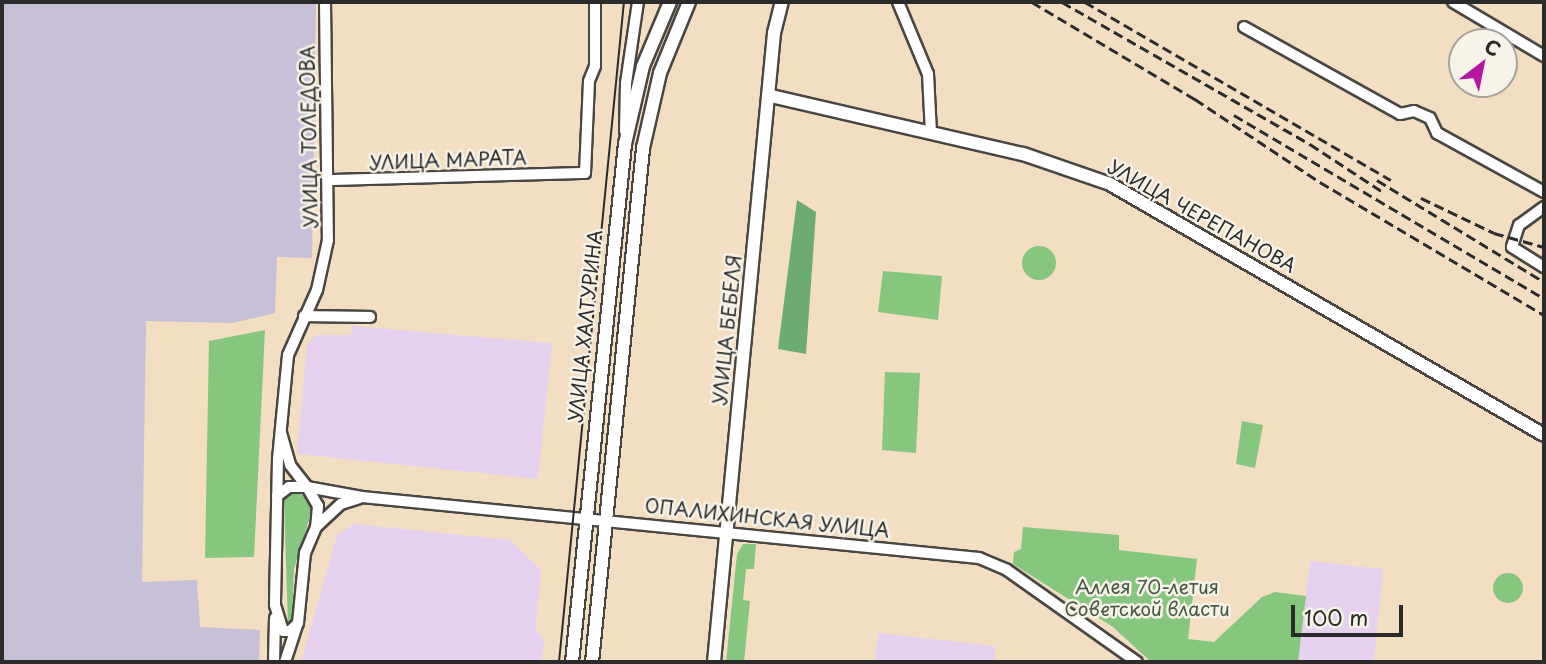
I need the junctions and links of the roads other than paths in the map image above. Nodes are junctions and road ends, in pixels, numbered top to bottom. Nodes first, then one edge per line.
1 (325, 2) edge
2 (596, 2) edge
3 (638, 2) edge
4 (670, 2) edge
5 (782, 2) edge
6 (898, 2) edge
7 (1453, 2) edge
8 (688, 4) edge
9 (1244, 27) dead end
10 (1544, 56) edge
11 (771, 96) junction
12 (931, 133) junction
13 (625, 144) junction
14 (330, 180) junction
15 (1544, 192) edge
16 (1544, 207) edge
17 (1544, 267) edge
18 (304, 316) junction
19 (370, 317) dead end
20 (281, 433) junction
21 (1544, 435) edge
22 (307, 487) junction
23 (277, 496) junction
24 (362, 497) junction
25 (584, 518) junction
26 (605, 520) junction
27 (316, 527) junction
28 (726, 531) junction
29 (275, 605) junction
30 (298, 624) junction
31 (274, 662) edge
32 (285, 662) edge
33 (572, 662) edge
34 (592, 662) edge
35 (714, 662) edge
36 (1137, 662) edge

1 - 14 street, УЛИЦА ТОЛЕДОВА
2 - 14 street, УЛИЦА МАРАТА
3 - 13 street
4 - 13 main road, УЛИЦА ХАЛТУРИНА
5 - 11 main road, УЛИЦА БЕБЕЛЯ
6 - 12 street
7 - 10 street
8 - 26 main road, УЛИЦА ХАЛТУРИНА
9 - 15 street
11 - 12 main road, УЛИЦА ЧЕРЕПАНОВА
11 - 28 main road, УЛИЦА БЕБЕЛЯ
12 - 21 main road, УЛИЦА ЧЕРЕПАНОВА
13 - 25 main road, УЛИЦА ХАЛТУРИНА
14 - 18 street, УЛИЦА ТОЛЕДОВА
16 - 17 street
18 - 19 street
18 - 20 street, УЛИЦА ТОЛЕДОВА
20 - 22 street
20 - 23 street, УЛИЦА ТОЛЕДОВА
22 - 23 street
22 - 24 street, ОПАЛИХИНСКАЯ УЛИЦА
22 - 27 street
23 - 29 street, УЛИЦА ТОЛЕДОВА
24 - 25 street, ОПАЛИХИНСКАЯ УЛИЦА
24 - 27 street
25 - 26 street, ОПАЛИХИНСКАЯ УЛИЦА
25 - 33 main road, УЛИЦА ХАЛТУРИНА
26 - 28 street, ОПАЛИХИНСКАЯ УЛИЦА
26 - 34 main road, УЛИЦА ХАЛТУРИНА
27 - 30 street
28 - 35 main road, УЛИЦА БЕБЕЛЯ
28 - 36 street, ОПАЛИХИНСКАЯ УЛИЦА
29 - 30 street
29 - 31 street, УЛИЦА ТОЛЕДОВА
30 - 32 street

